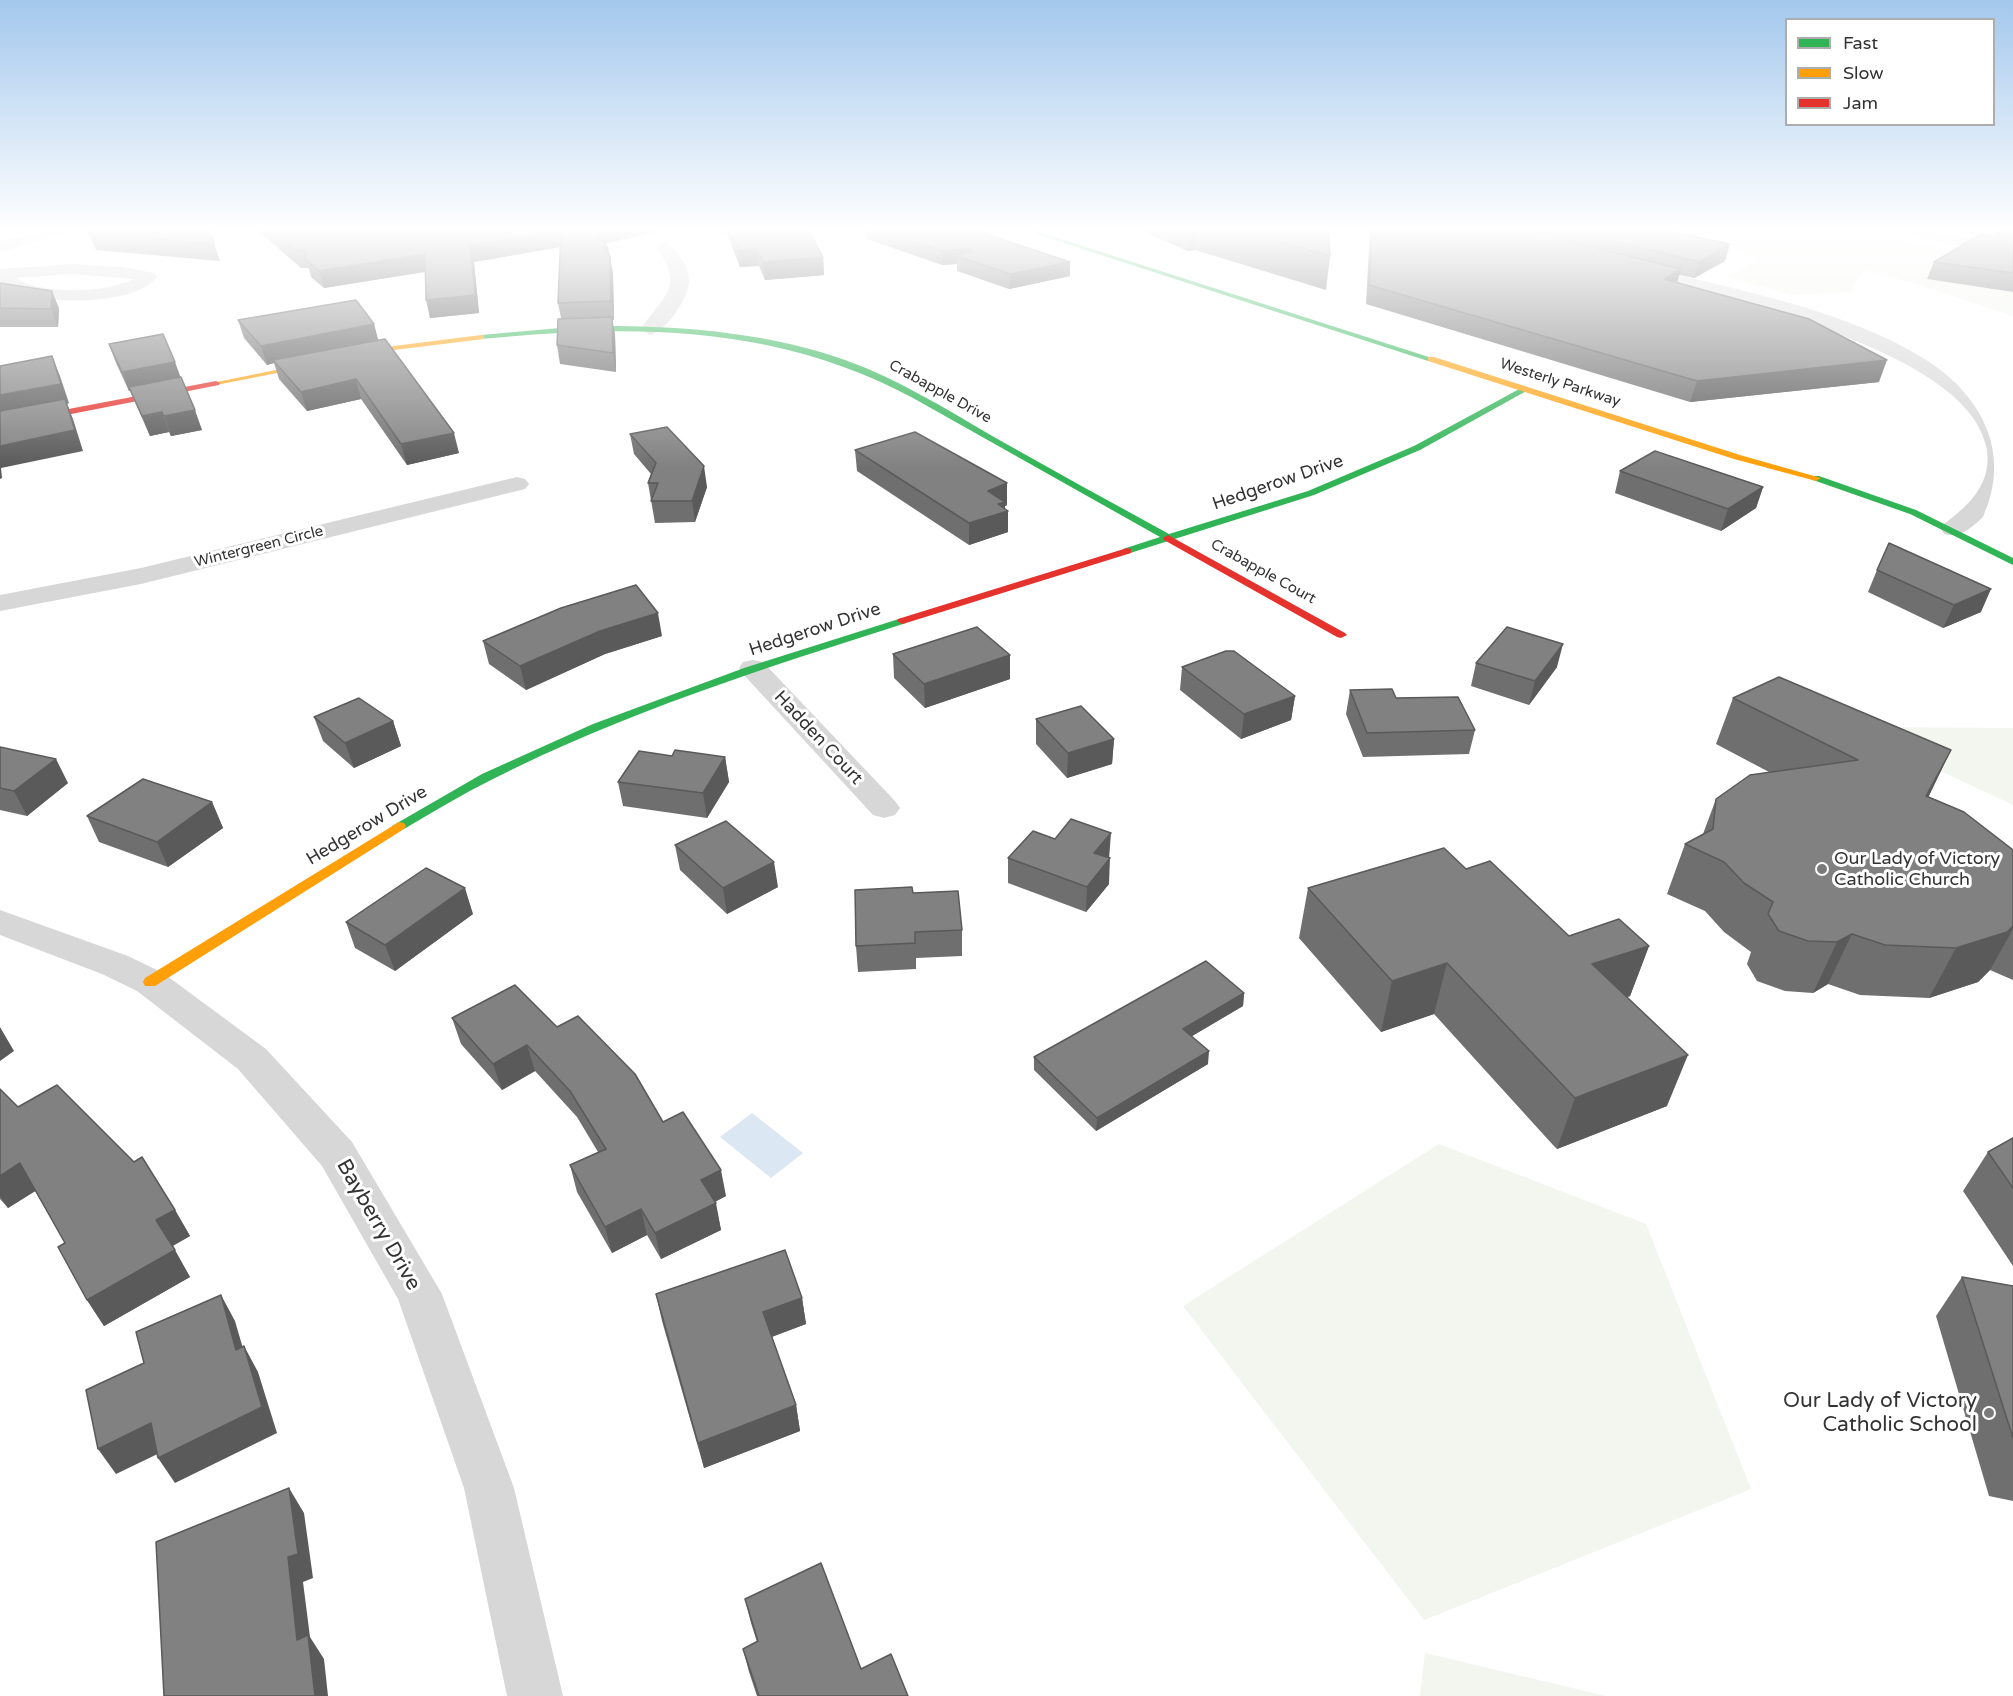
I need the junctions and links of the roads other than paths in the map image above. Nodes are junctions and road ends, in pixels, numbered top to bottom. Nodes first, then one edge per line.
1 (665, 310) edge
2 (1278, 310) edge
3 (1784, 310) edge
4 (650, 329) junction
5 (1526, 389) junction
6 (0, 425) edge
7 (1737, 457) junction
8 (517, 484) dead end
9 (1953, 529) junction
10 (1169, 538) junction
11 (2013, 562) edge
12 (1996, 570) dead end
13 (0, 603) edge
14 (1341, 635) dead end
15 (753, 668) junction
16 (884, 808) dead end
17 (0, 922) edge
18 (150, 982) junction
19 (535, 1696) edge

1 - 4 street
2 - 5 street, Westerly Parkway
3 - 9 street
4 - 6 street, Crabapple Drive
4 - 10 street, Crabapple Drive
5 - 7 street, Westerly Parkway
5 - 10 street, Hedgerow Drive
7 - 9 street, Westerly Parkway
7 - 12 street, Westerly Parkway
8 - 13 street, Wintergreen Circle
9 - 11 street, Westerly Parkway
10 - 14 street, Crabapple Court
10 - 15 street, Hedgerow Drive
15 - 16 street, Hadden Court
15 - 18 street, Hedgerow Drive
17 - 18 street, Bayberry Drive
18 - 19 street, Bayberry Drive

